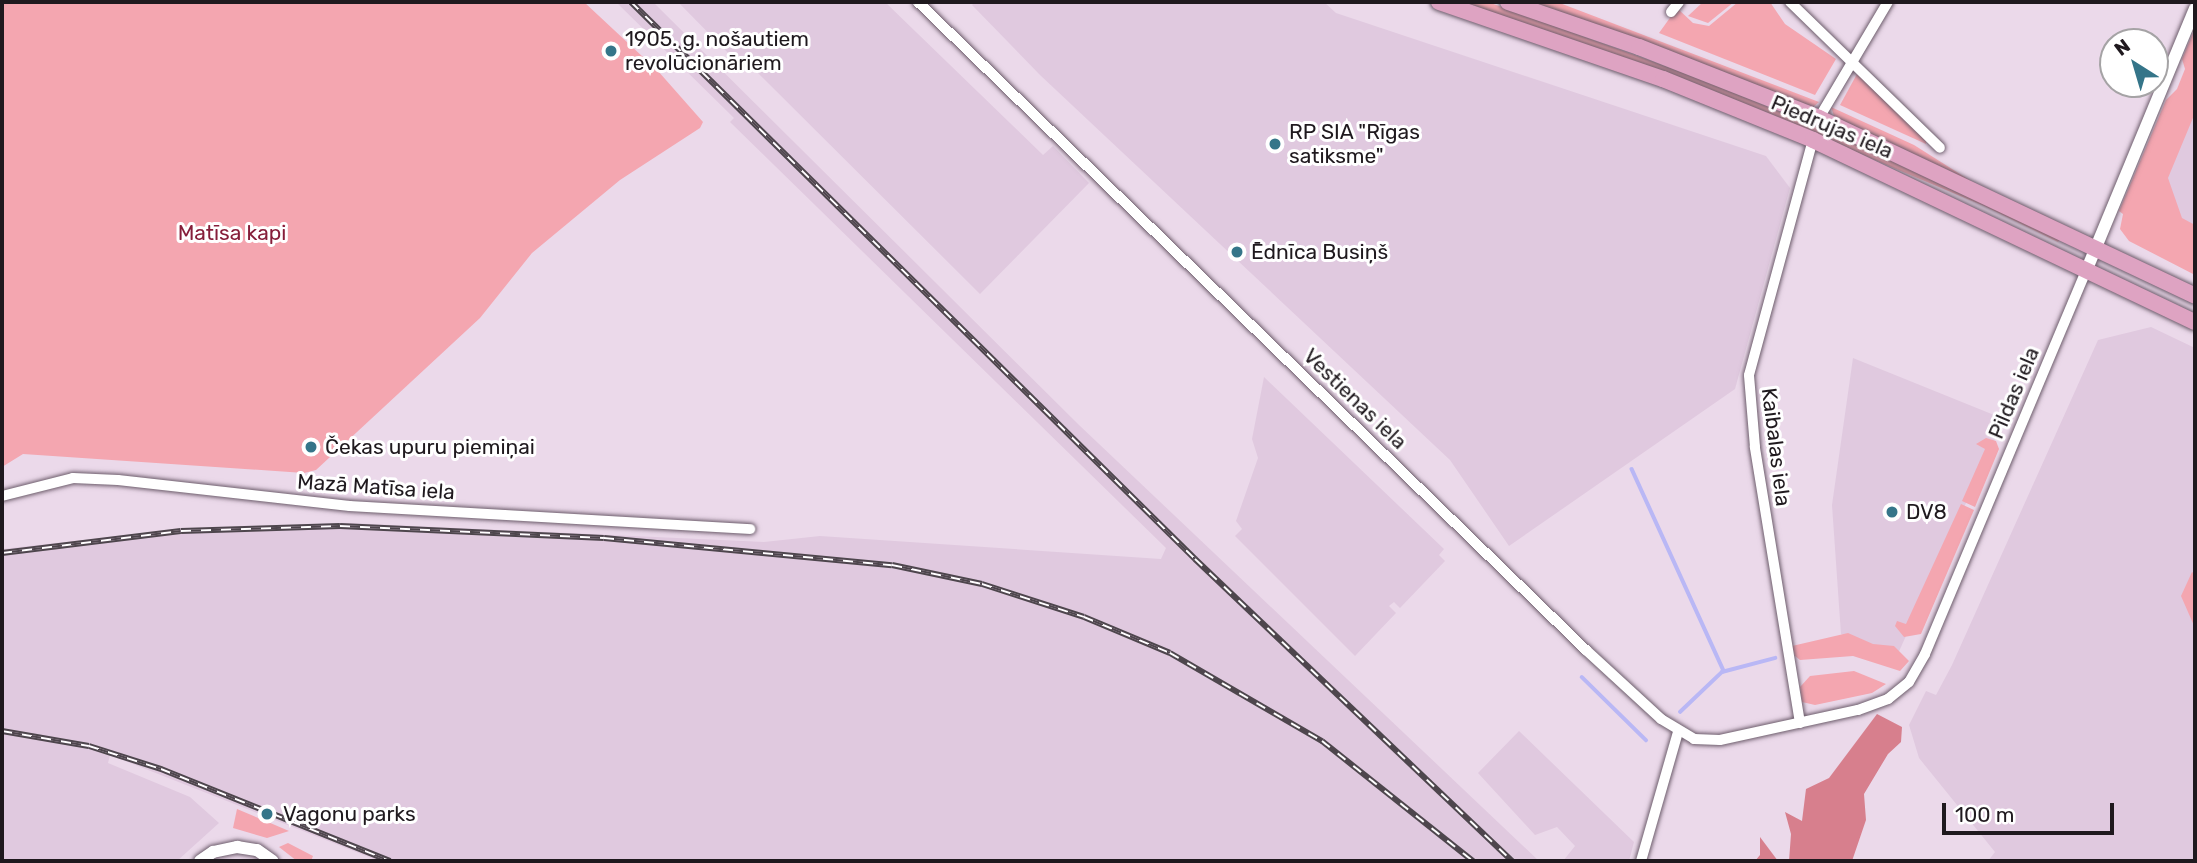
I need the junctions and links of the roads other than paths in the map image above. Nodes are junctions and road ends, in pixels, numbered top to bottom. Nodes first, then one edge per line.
1 (918, 2) edge
2 (1439, 2) edge
3 (1508, 2) edge
4 (1679, 2) edge
5 (1790, 2) edge
6 (1888, 2) edge
7 (2195, 8) edge
8 (1671, 12) dead end
9 (1850, 60) junction
10 (1819, 118) junction
11 (1813, 140) junction
12 (1940, 148) dead end
13 (2096, 248) junction
14 (2087, 269) junction
15 (2195, 296) edge
16 (2195, 322) edge
17 (2, 496) edge
18 (750, 529) dead end
19 (1800, 723) junction
20 (1678, 732) junction
21 (200, 861) edge
22 (273, 861) edge
23 (1641, 861) edge

1 - 20 street, Vestienas iela
2 - 11 main road, Piedrujas iela
3 - 10 main road, Piedrujas iela
4 - 8 street
5 - 9 street
6 - 9 street
7 - 13 street, Pildas iela
9 - 10 street
9 - 12 street
10 - 13 main road, Piedrujas iela
11 - 14 main road, Piedrujas iela
11 - 19 street, Kaibalas iela
13 - 14 street, Pildas iela
13 - 15 main road, Piedrujas iela
14 - 16 main road, Piedrujas iela
14 - 19 street, Pildas iela
17 - 18 street, Mazā Matīsa iela
19 - 20 street
20 - 23 street
21 - 22 street

